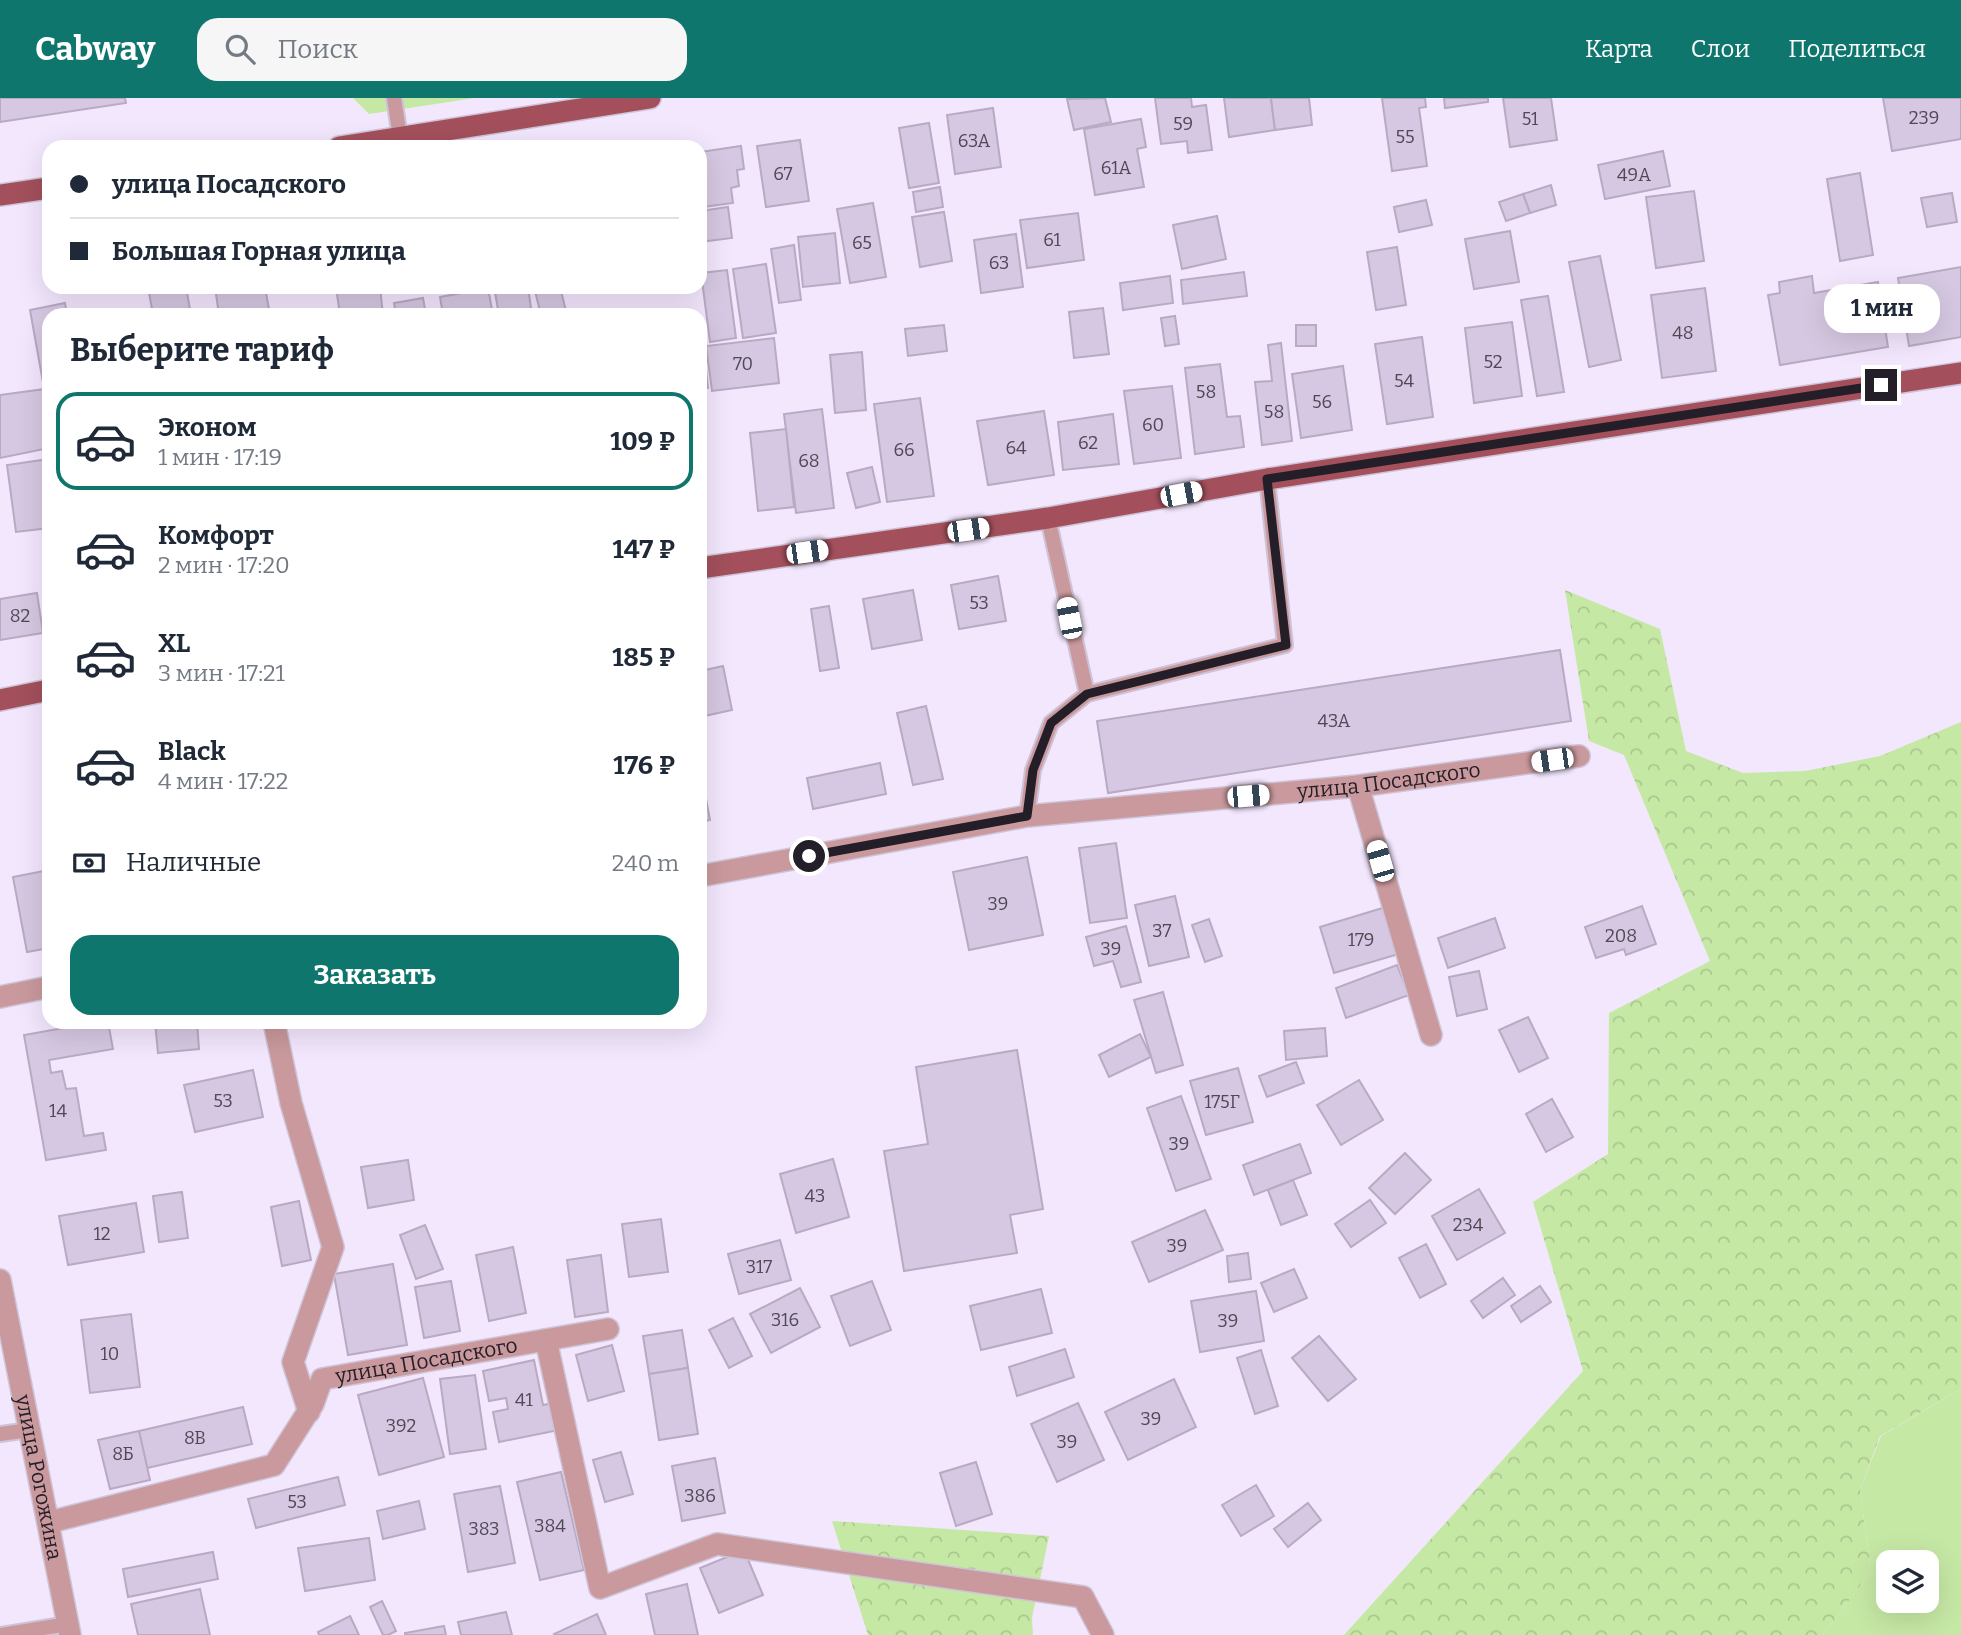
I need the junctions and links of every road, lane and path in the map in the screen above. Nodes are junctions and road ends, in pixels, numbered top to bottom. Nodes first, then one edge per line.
1 (394, 98) edge
2 (650, 98) edge
3 (400, 137) junction
4 (382, 140) edge
5 (42, 189) edge
6 (0, 195) edge
7 (1961, 373) edge
8 (1267, 479) junction
9 (1048, 518) junction
10 (707, 567) edge
11 (42, 691) edge
12 (1087, 694) junction
13 (0, 699) edge
14 (1579, 756) dead end
15 (1358, 786) junction
16 (1027, 816) junction
17 (707, 875) edge
18 (42, 988) edge
19 (0, 997) edge
20 (275, 1029) edge
21 (1431, 1035) dead end
22 (0, 1280) edge
23 (2, 1307) edge
24 (608, 1329) dead end
25 (546, 1340) junction
26 (309, 1412) junction
27 (29, 1430) junction
28 (0, 1434) edge
29 (50, 1522) junction
30 (69, 1629) edge
31 (0, 1635) edge
32 (1102, 1635) edge

1 - 3 lane
2 - 3 main road
3 - 4 main road
5 - 6 main road
7 - 8 main road
8 - 9 main road
8 - 12 lane
9 - 10 main road
9 - 12 lane
11 - 13 main road
12 - 16 lane
14 - 15 street, улица Посадского
15 - 16 street, улица Посадского
15 - 21 street
16 - 17 street, улица Посадского
18 - 19 street
20 - 26 street
22 - 23 street, улица Рогожина
23 - 27 street, улица Рогожина
24 - 25 street, улица Посадского
25 - 26 street, улица Посадского
25 - 32 street
26 - 29 street, улица Посадского
27 - 28 lane
27 - 29 street, улица Рогожина
29 - 30 street, улица Рогожина
30 - 31 lane

